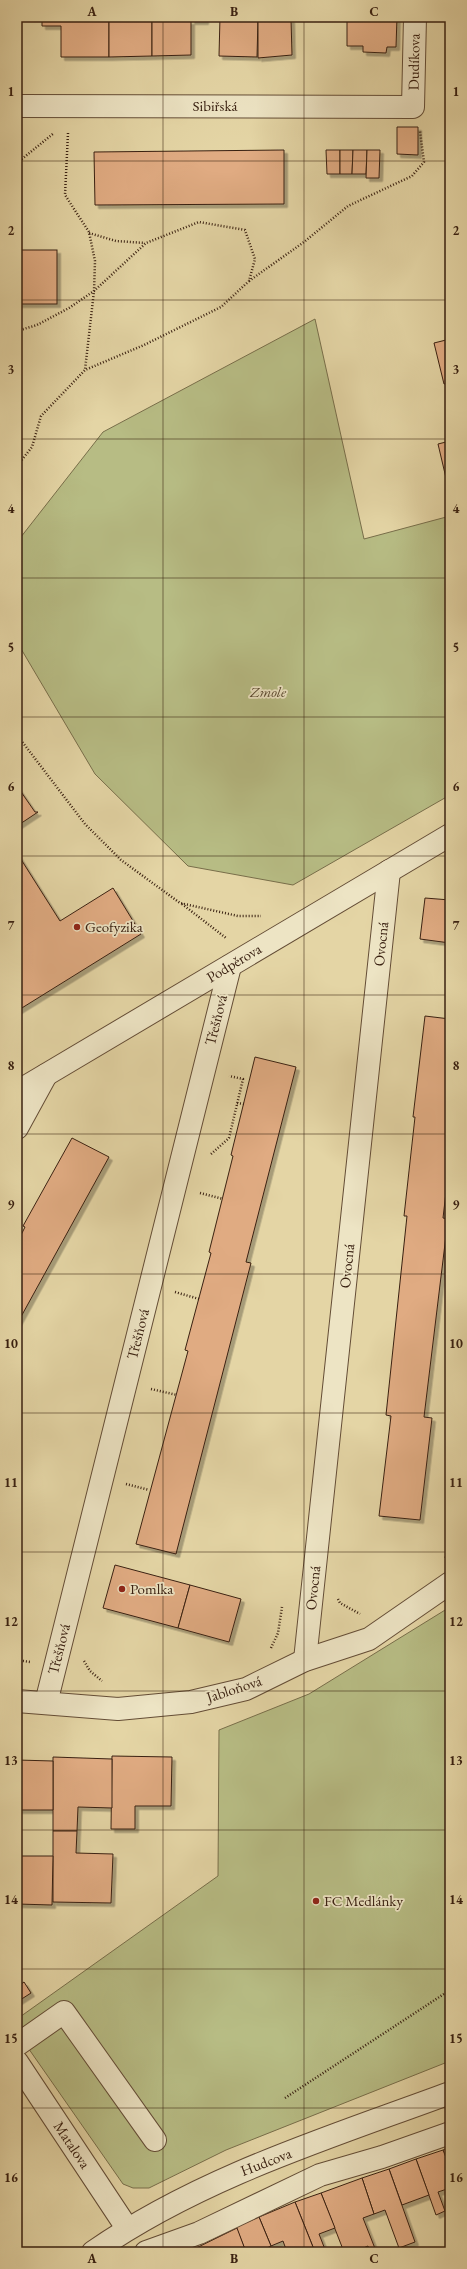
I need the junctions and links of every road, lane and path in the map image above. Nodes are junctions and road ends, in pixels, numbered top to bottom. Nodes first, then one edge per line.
1 (415, 17) edge
2 (17, 106) edge
3 (413, 107) junction
4 (69, 113) junction
5 (17, 163) edge
6 (89, 232) junction
7 (146, 243) junction
8 (249, 281) junction
9 (94, 291) junction
10 (17, 331) edge
11 (85, 370) junction
12 (17, 466) edge
13 (17, 735) edge
14 (450, 835) edge
15 (389, 871) junction
16 (180, 903) junction
17 (267, 916) dead end
18 (232, 942) dead end
19 (230, 966) junction
20 (46, 1075) junction
21 (227, 1076) dead end
22 (17, 1092) edge
23 (237, 1103) junction
24 (244, 1104) dead end
25 (17, 1128) edge
26 (208, 1156) dead end
27 (208, 1195) dead end
28 (223, 1199) dead end
29 (172, 1292) dead end
30 (199, 1299) dead end
31 (148, 1388) dead end
32 (177, 1395) dead end
33 (123, 1484) dead end
34 (149, 1490) dead end
35 (450, 1583) edge
36 (283, 1602) dead end
37 (269, 1651) dead end
38 (81, 1655) dead end
39 (306, 1660) junction
40 (105, 1683) dead end
41 (17, 1701) edge
42 (46, 1703) junction
43 (450, 1990) edge
44 (17, 2046) edge
45 (17, 2062) edge
46 (450, 2094) edge
47 (285, 2098) dead end
48 (450, 2133) edge
49 (155, 2140) dead end
50 (127, 2228) junction
51 (93, 2252) edge
52 (146, 2252) edge

1 - 3 street, Dudíkova
2 - 4 street, Sibiřská
3 - 4 street, Sibiřská
3 - 8 path
4 - 5 path
4 - 6 path
6 - 7 path
6 - 9 path
7 - 8 path
7 - 9 path
8 - 11 path
9 - 10 path
9 - 11 path
11 - 12 path
13 - 16 path
14 - 15 street, Podpěrova
15 - 19 street, Podpěrova
15 - 39 street, Ovocná
16 - 17 path
16 - 18 path
19 - 20 street, Podpěrova
19 - 42 street, Třešňová
20 - 22 street, Podpěrova
20 - 25 street
21 - 23 path
23 - 24 path
23 - 26 path
27 - 28 path
29 - 30 path
31 - 32 path
33 - 34 path
35 - 39 street, Jabloňová
36 - 37 path
38 - 40 path
39 - 42 street, Jabloňová
41 - 42 street, Jabloňová
43 - 47 path
44 - 49 street
45 - 50 street, Matalova
46 - 50 street, Hudcova
48 - 52 street
50 - 51 street, Hudcova

